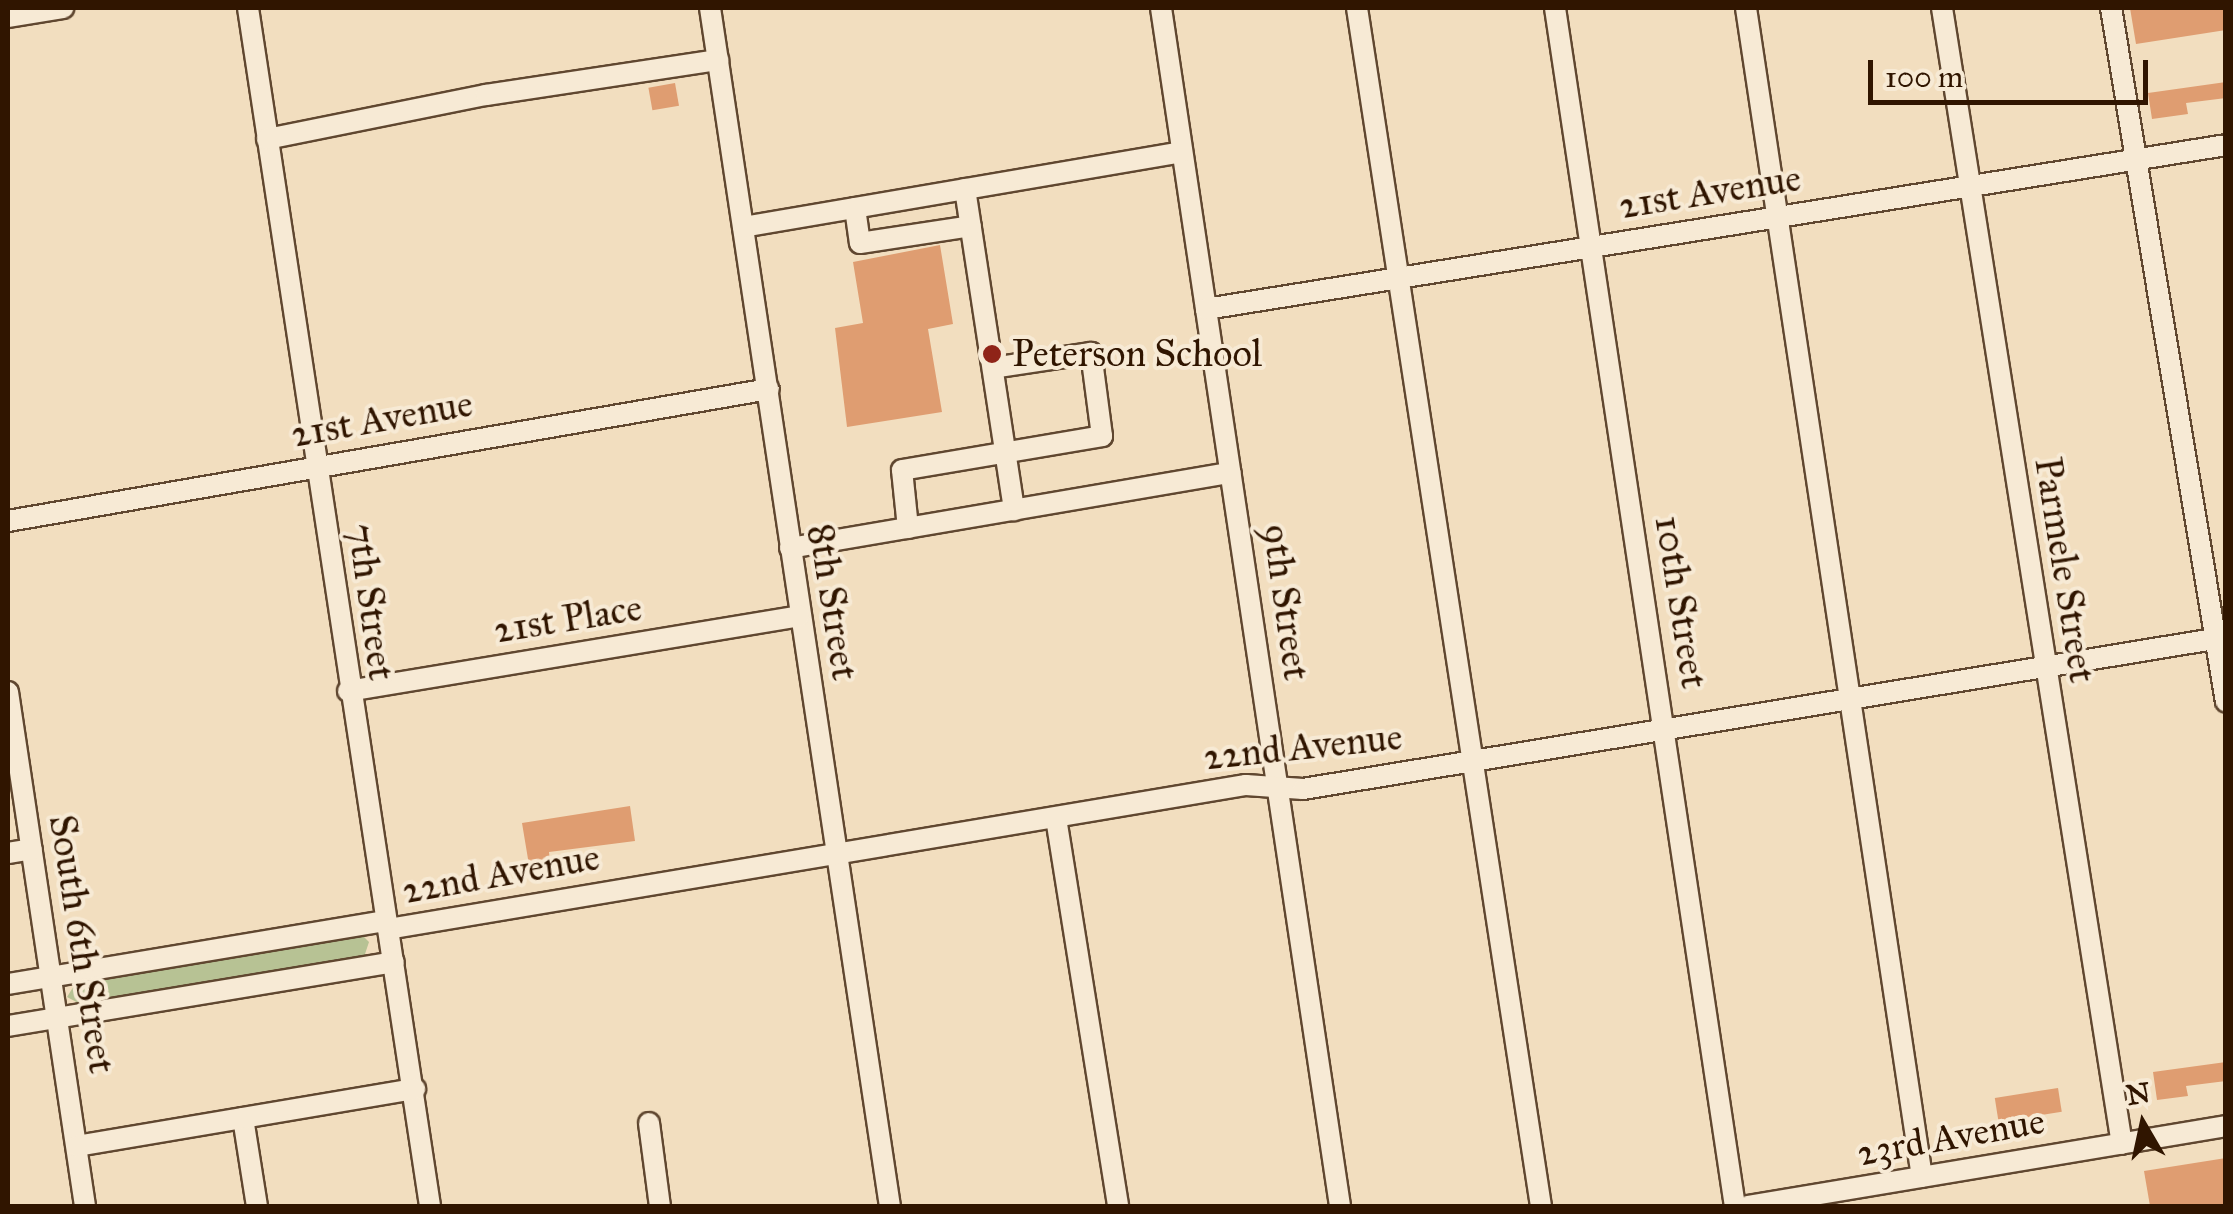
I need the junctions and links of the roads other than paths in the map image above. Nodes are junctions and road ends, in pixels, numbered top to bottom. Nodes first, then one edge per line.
1 (63, 8) edge
2 (248, 8) edge
3 (710, 8) edge
4 (1160, 8) edge
5 (1356, 8) edge
6 (1555, 8) edge
7 (1746, 8) edge
8 (1942, 8) edge
9 (2111, 8) edge
10 (8, 17) edge
11 (718, 60) junction
12 (267, 139) junction
13 (2226, 145) edge
14 (1182, 152) junction
15 (2136, 161) junction
16 (1967, 188) junction
17 (965, 189) junction
18 (856, 208) junction
19 (1776, 217) junction
20 (972, 226) junction
21 (743, 227) junction
22 (1591, 246) junction
23 (1398, 278) junction
24 (1206, 308) junction
25 (993, 368) junction
26 (769, 388) junction
27 (1006, 453) junction
28 (315, 466) junction
29 (1232, 473) junction
30 (1014, 510) junction
31 (8, 521) edge
32 (908, 528) junction
33 (790, 548) junction
34 (800, 616) junction
35 (2222, 638) edge
36 (2045, 664) junction
37 (348, 691) junction
38 (8, 692) edge
39 (1853, 694) junction
40 (2226, 702) edge
41 (1664, 725) junction
42 (1471, 761) junction
43 (1278, 786) junction
44 (1056, 818) junction
45 (32, 849) junction
46 (837, 852) junction
47 (8, 853) edge
48 (387, 925) junction
49 (394, 962) junction
50 (52, 977) junction
51 (8, 984) edge
52 (58, 1018) junction
53 (8, 1026) edge
54 (415, 1089) junction
55 (243, 1118) junction
56 (649, 1122) dead end
57 (2226, 1126) edge
58 (2122, 1144) junction
59 (77, 1146) junction
60 (1922, 1177) junction
61 (85, 1206) edge
62 (257, 1206) edge
63 (430, 1206) edge
64 (660, 1206) edge
65 (890, 1206) edge
66 (1118, 1206) edge
67 (1340, 1206) edge
68 (1541, 1206) edge
69 (1736, 1206) edge
70 (1748, 1206) edge

1 - 10 street
2 - 12 street, 7th Street
3 - 11 street, 8th Street
4 - 14 street, 9th Street
5 - 23 street
6 - 22 street, 10th Street
7 - 19 street
8 - 16 street, Parmele Street
9 - 15 street
11 - 12 street
11 - 21 street, 8th Street
12 - 28 street, 7th Street
13 - 15 street, 21st Avenue
14 - 17 street
14 - 24 street, 9th Street
15 - 16 street, 21st Avenue
15 - 35 street
16 - 19 street, 21st Avenue
16 - 36 street, Parmele Street
17 - 18 street
17 - 20 street
18 - 20 street
18 - 21 street
19 - 22 street, 21st Avenue
19 - 39 street
20 - 25 street
21 - 26 street, 8th Street
22 - 23 street, 21st Avenue
22 - 41 street, 10th Street
23 - 24 street, 21st Avenue
23 - 42 street
24 - 29 street, 9th Street
25 - 27 street
25 - 27 street
26 - 28 street, 21st Avenue
26 - 33 street, 8th Street
27 - 30 street
27 - 32 street
28 - 31 street, 21st Avenue
28 - 37 street, 7th Street
29 - 30 street
29 - 43 street, 9th Street
30 - 32 street
32 - 33 street
33 - 34 street, 8th Street
34 - 37 street, 21st Place
34 - 46 street, 8th Street
35 - 36 street, 22nd Avenue
35 - 40 street
36 - 39 street, 22nd Avenue
36 - 58 street, Parmele Street
37 - 48 street, 7th Street
38 - 45 street, South 6th Street
39 - 41 street, 22nd Avenue
39 - 60 street
41 - 42 street, 22nd Avenue
41 - 69 street, 10th Street
42 - 43 street, 22nd Avenue
42 - 68 street
43 - 44 street, 22nd Avenue
43 - 67 street, 9th Street
44 - 46 street, 22nd Avenue
44 - 66 street
45 - 47 street
45 - 50 street, South 6th Street
46 - 48 street, 22nd Avenue
46 - 65 street, 8th Street
48 - 49 street, 7th Street
48 - 50 street, 22nd Avenue
49 - 52 street, 22nd Avenue
49 - 54 street, 7th Street
50 - 51 street, 22nd Avenue
50 - 52 street, South 6th Street
52 - 53 street, 22nd Avenue
52 - 59 street, South 6th Street
54 - 55 street
54 - 63 street, 7th Street
55 - 59 street
55 - 62 street
56 - 64 street
57 - 58 street, 23rd Avenue
58 - 60 street, 23rd Avenue
59 - 61 street, South 6th Street
60 - 70 street, 23rd Avenue

